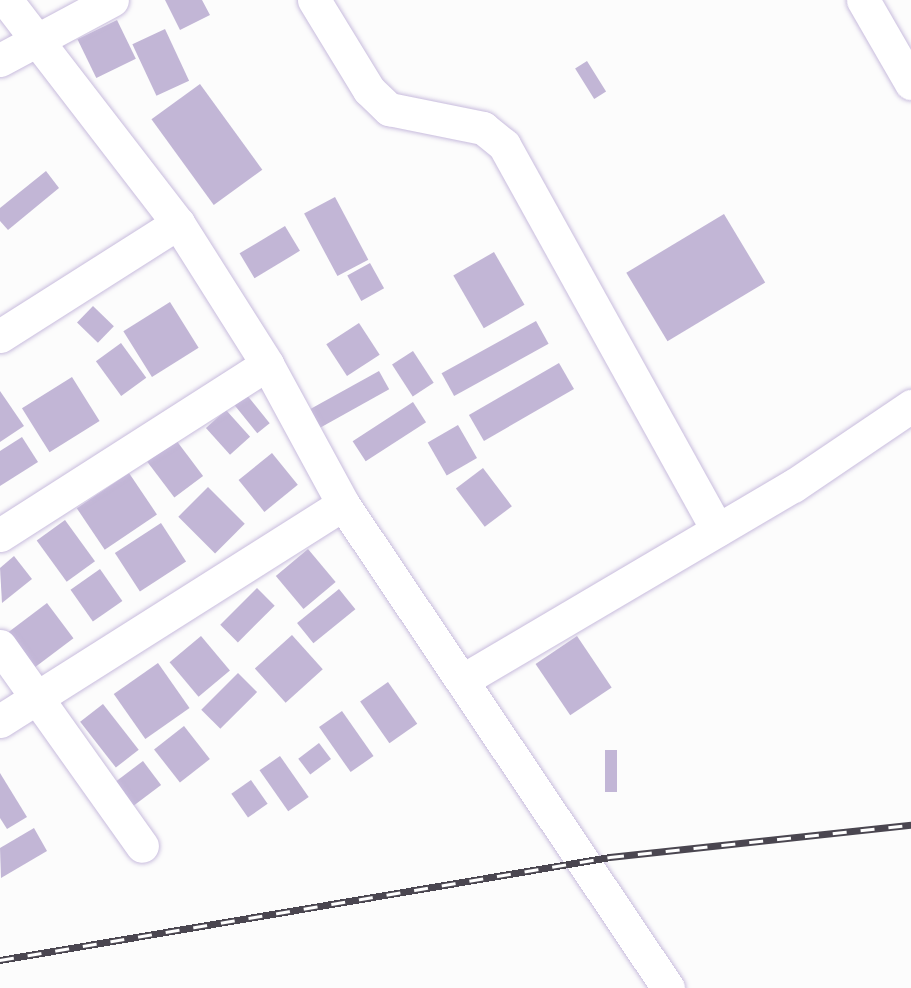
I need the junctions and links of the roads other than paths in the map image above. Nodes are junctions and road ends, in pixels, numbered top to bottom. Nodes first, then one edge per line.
1 (6, 0) edge
2 (112, 0) edge
3 (314, 0) edge
4 (862, 0) edge
5 (37, 41) junction
6 (0, 60) edge
7 (911, 82) edge
8 (178, 223) junction
9 (0, 336) edge
10 (267, 364) junction
11 (911, 406) edge
12 (343, 504) junction
13 (717, 530) junction
14 (0, 535) edge
15 (0, 646) edge
16 (463, 680) junction
17 (33, 700) junction
18 (0, 721) edge
19 (142, 846) dead end
20 (668, 988) edge

1 - 5 street
2 - 5 street
3 - 13 street
4 - 7 street
5 - 6 street
5 - 8 street
8 - 9 street
8 - 10 street
10 - 12 street
10 - 14 street
11 - 13 street
12 - 16 street
12 - 17 street
13 - 16 street
15 - 17 street
16 - 20 street
17 - 18 street
17 - 19 street

